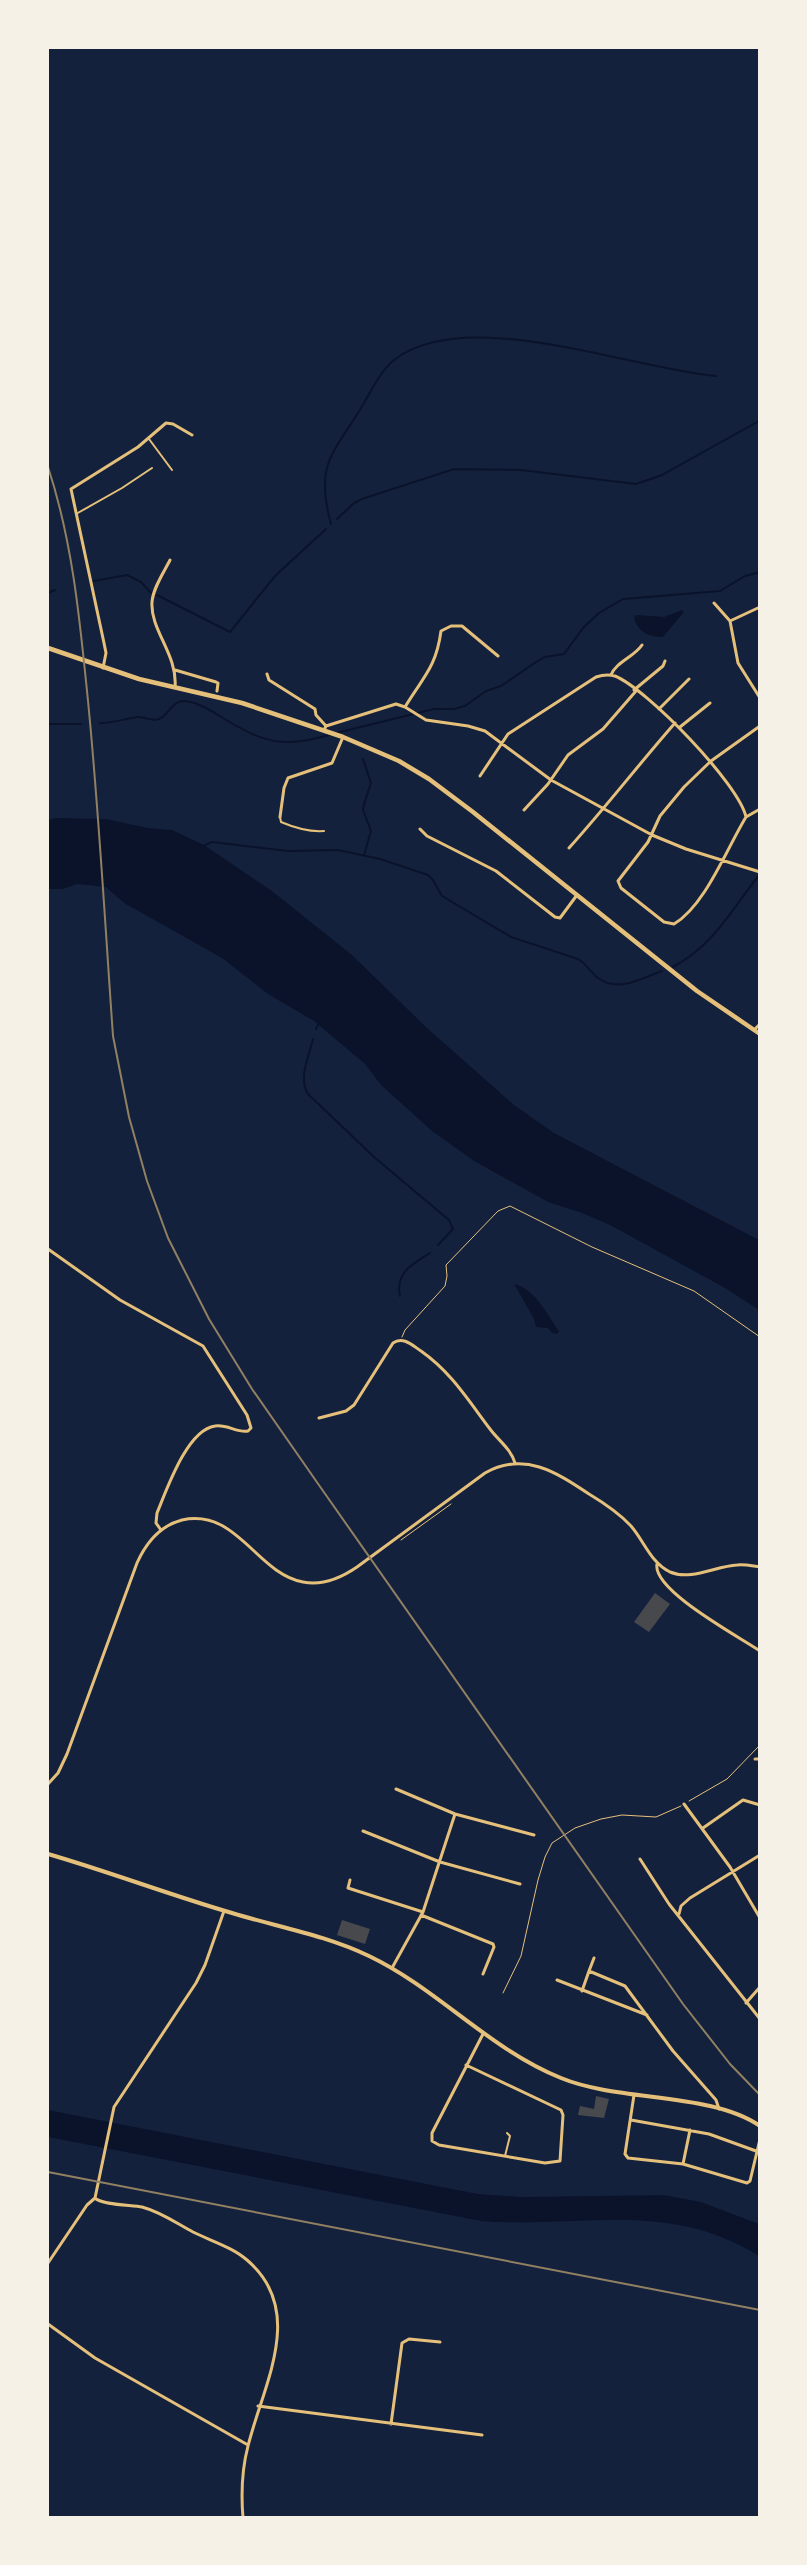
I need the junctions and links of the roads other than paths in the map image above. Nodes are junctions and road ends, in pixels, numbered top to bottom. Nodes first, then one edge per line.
1 (192, 435) dead end
2 (149, 439) junction
3 (152, 468) dead end
4 (172, 470) dead end
5 (76, 514) junction
6 (170, 560) dead end
7 (714, 603) dead end
8 (760, 607) edge
9 (730, 621) junction
10 (642, 645) dead end
11 (48, 648) edge
12 (498, 656) dead end
13 (665, 661) dead end
14 (103, 668) junction
15 (175, 670) junction
16 (267, 674) dead end
17 (611, 675) junction
18 (689, 679) dead end
19 (175, 687) junction
20 (217, 691) dead end
21 (635, 691) junction
22 (760, 698) edge
23 (710, 703) dead end
24 (405, 707) junction
25 (658, 709) junction
26 (675, 723) junction
27 (760, 726) edge
28 (680, 728) junction
29 (325, 729) junction
30 (342, 736) junction
31 (502, 741) junction
32 (711, 761) junction
33 (480, 776) dead end
34 (550, 780) junction
35 (604, 809) junction
36 (760, 809) edge
37 (524, 810) dead end
38 (280, 817) joint
39 (746, 817) junction
40 (420, 828) dead end
41 (324, 830) dead end
42 (652, 835) junction
43 (570, 848) dead end
44 (722, 861) junction
45 (757, 872) edge
46 (577, 895) junction
47 (760, 1024) edge
48 (754, 1031) junction
49 (760, 1034) edge
50 (48, 1249) edge
51 (319, 1418) dead end
52 (516, 1462) junction
53 (161, 1530) junction
54 (657, 1563) junction
55 (760, 1568) edge
56 (760, 1651) edge
57 (48, 1784) edge
58 (396, 1790) dead end
59 (684, 1804) road end
60 (760, 1805) edge
61 (455, 1814) junction
62 (703, 1828) junction
63 (363, 1831) dead end
64 (534, 1835) dead end
65 (48, 1854) edge
66 (760, 1855) edge
67 (640, 1859) dead end
68 (440, 1862) junction
69 (733, 1873) junction
70 (350, 1880) dead end
71 (520, 1884) dead end
72 (224, 1911) junction
73 (422, 1914) junction
74 (679, 1914) junction
75 (760, 1918) edge
76 (594, 1958) dead end
77 (392, 1968) junction
78 (589, 1971) junction
79 (484, 1974) dead end
80 (558, 1980) dead end
81 (760, 1987) edge
82 (582, 1991) junction
83 (746, 2003) junction
84 (647, 2016) junction
85 (760, 2020) edge
86 (483, 2034) junction
87 (466, 2065) junction
88 (634, 2096) junction
89 (719, 2110) junction
90 (631, 2120) junction
91 (760, 2126) edge
92 (690, 2130) junction
93 (507, 2133) dead end
94 (760, 2139) edge
95 (756, 2151) junction
96 (505, 2156) junction
97 (684, 2164) junction
98 (95, 2198) junction
99 (48, 2263) edge
100 (48, 2324) edge
101 (440, 2342) dead end
102 (258, 2406) junction
103 (391, 2424) junction
104 (482, 2435) dead end
105 (248, 2445) junction
106 (243, 2518) edge

1 - 2 street
2 - 4 lane
2 - 5 street
3 - 5 lane
5 - 14 street
6 - 15 street
7 - 9 street
8 - 9 street
9 - 22 street
10 - 17 street
11 - 14 main road
12 - 24 street
13 - 21 street
14 - 19 main road
15 - 19 street
15 - 20 street
16 - 29 street
17 - 21 street
17 - 31 street
18 - 25 street
19 - 29 main road
21 - 25 street
21 - 34 street
23 - 28 street
24 - 29 street
24 - 31 street
25 - 26 street
26 - 28 street
26 - 35 street
27 - 32 street
28 - 32 street
29 - 30 main road
30 - 38 street
30 - 46 main road
31 - 33 street
31 - 34 street
32 - 39 street
32 - 42 street
34 - 35 street
34 - 37 street
35 - 42 street
35 - 43 street
36 - 39 street
38 - 41 lane
39 - 44 street
40 - 46 street
42 - 44 street
42 - 44 street
44 - 45 street
46 - 48 main road
47 - 48 street
48 - 49 main road
50 - 53 street
51 - 52 street
52 - 53 street
52 - 54 street
53 - 57 street
54 - 55 street
54 - 56 street
58 - 61 street
59 - 62 street
60 - 62 street
61 - 64 street
61 - 68 street
62 - 69 street
63 - 68 street
65 - 72 street
66 - 69 street
67 - 74 street
68 - 71 street
68 - 73 street
69 - 74 street
69 - 75 street
70 - 73 street
72 - 77 street
72 - 98 street
73 - 77 street
73 - 79 street
74 - 83 street
76 - 78 street
77 - 86 street
78 - 82 street
78 - 84 street
80 - 82 street
81 - 83 street
82 - 84 street
83 - 85 street
84 - 89 street
86 - 87 street
86 - 88 street
87 - 96 street
87 - 96 street
88 - 89 street
88 - 90 street
89 - 91 street
90 - 92 street
90 - 97 street
92 - 95 street
92 - 97 street
93 - 96 lane
94 - 95 street
95 - 97 street
98 - 99 street
98 - 102 street
100 - 105 street
101 - 103 street
102 - 103 street
102 - 105 street
103 - 104 street
105 - 106 street

